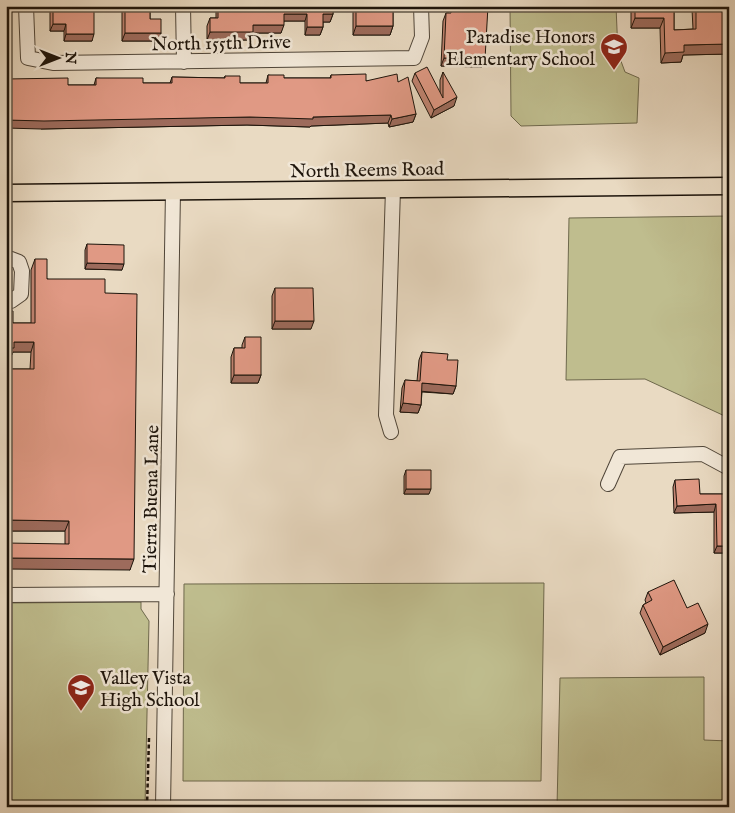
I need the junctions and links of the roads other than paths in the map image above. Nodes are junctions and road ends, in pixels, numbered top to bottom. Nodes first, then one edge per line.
1 (26, 6) edge
2 (183, 6) edge
3 (422, 6) edge
4 (184, 62) junction
5 (729, 186) edge
6 (393, 189) junction
7 (173, 191) junction
8 (6, 193) edge
9 (6, 257) edge
10 (11, 301) dead end
11 (391, 432) dead end
12 (729, 468) edge
13 (608, 484) dead end
14 (168, 594) junction
15 (6, 595) edge
16 (163, 807) edge

1 - 4 street, North 155th Drive
2 - 4 street
3 - 4 street, North 155th Drive
5 - 6 main road, North Reems Road
6 - 7 main road, North Reems Road
6 - 11 street
7 - 8 main road, North Reems Road
7 - 14 street, Tierra Buena Lane
9 - 10 street
12 - 13 street
14 - 15 street
14 - 16 street, Tierra Buena Lane

